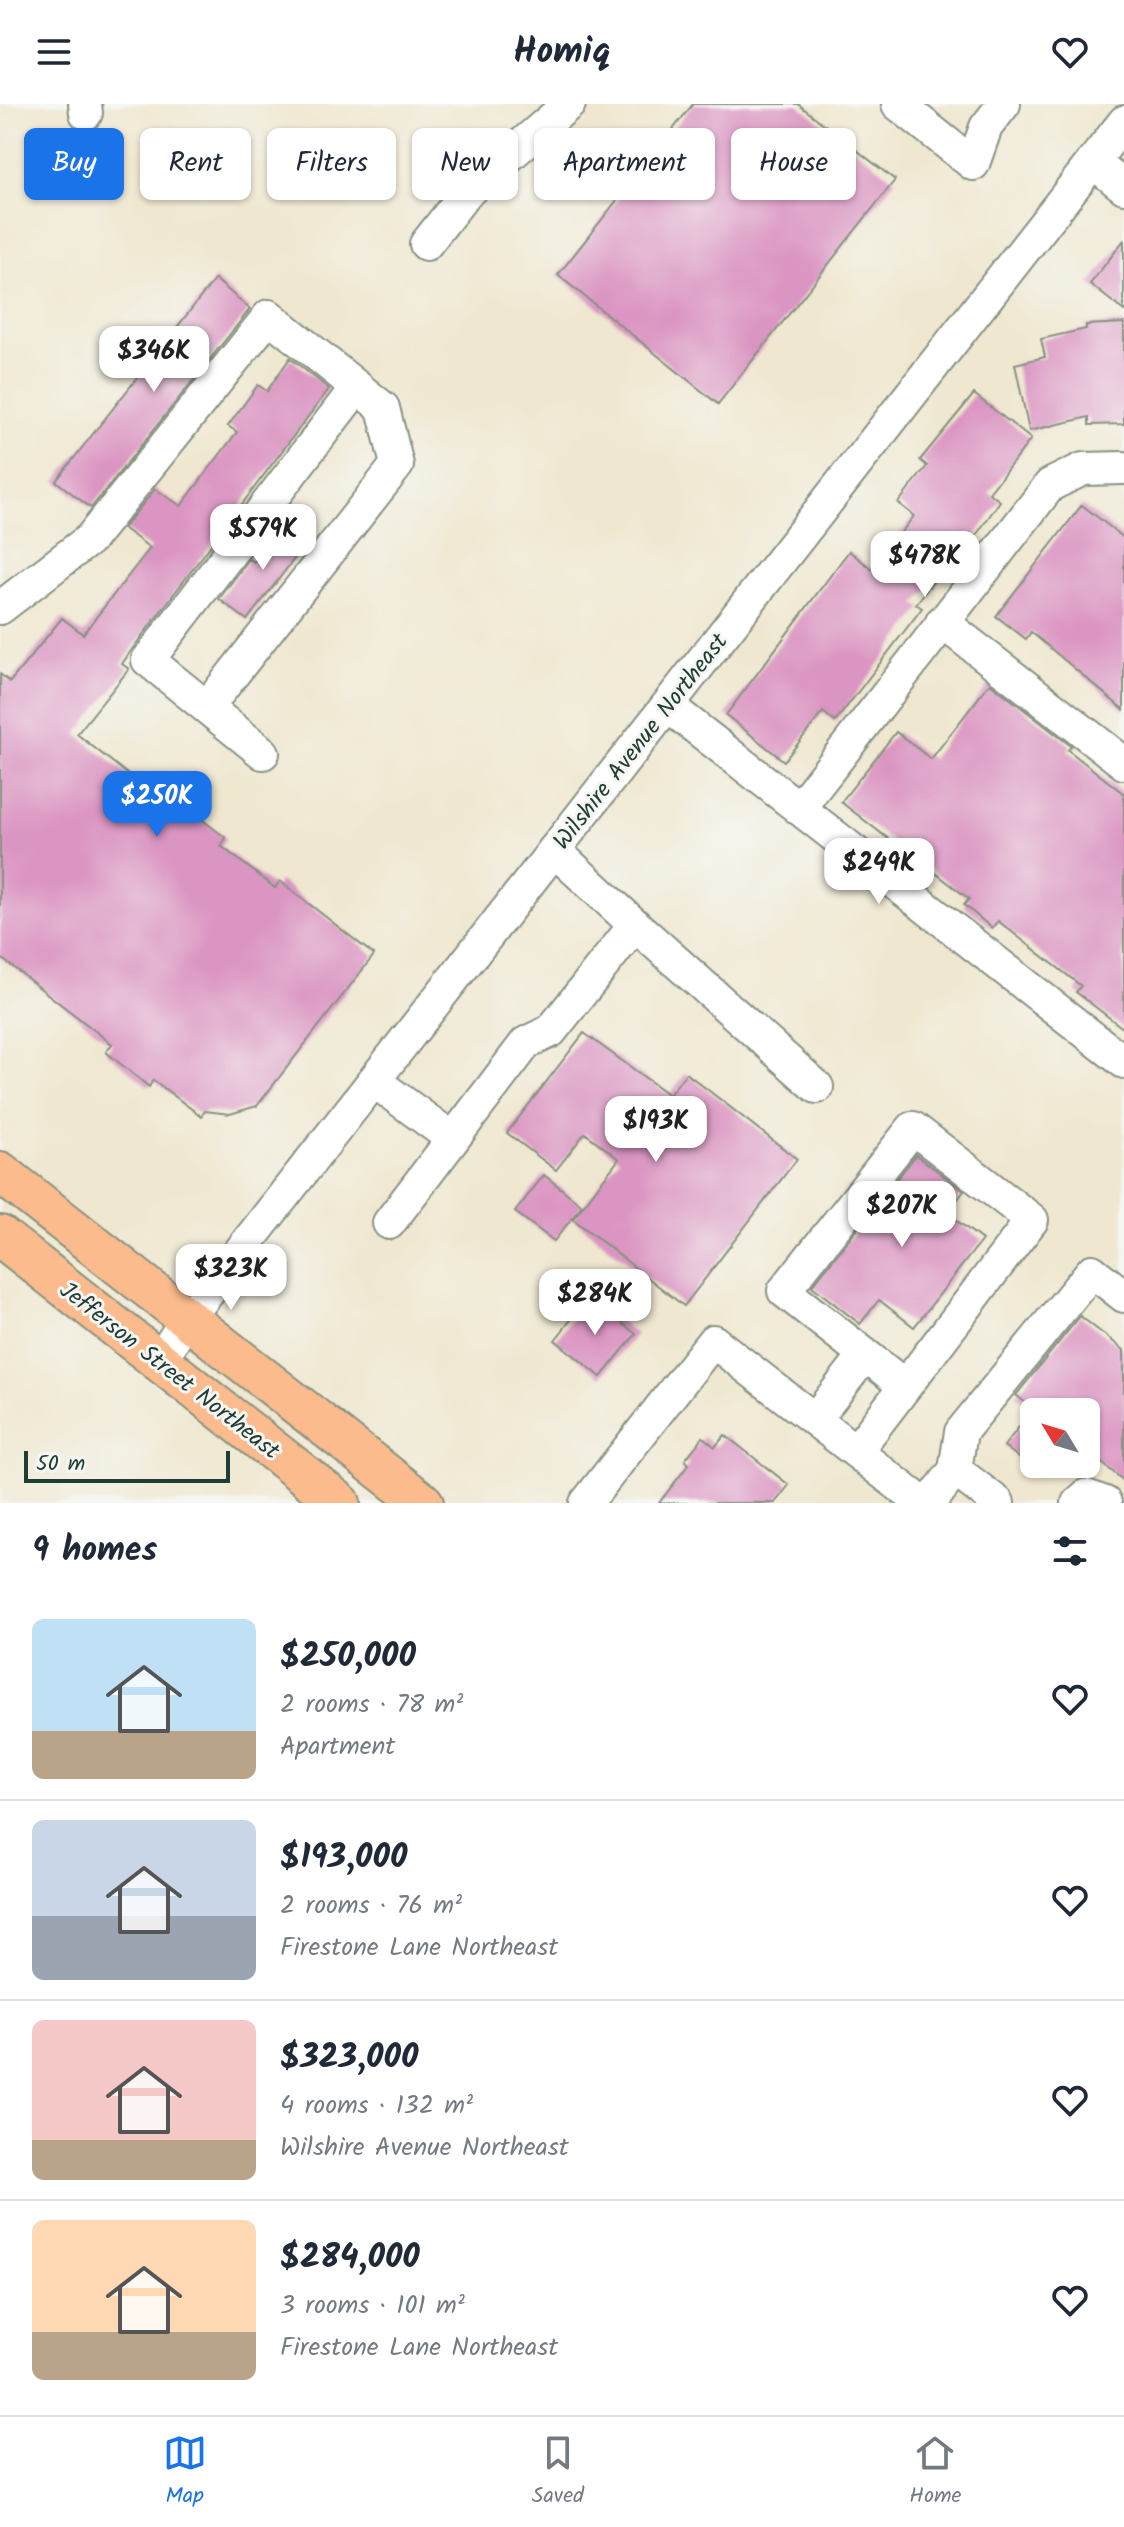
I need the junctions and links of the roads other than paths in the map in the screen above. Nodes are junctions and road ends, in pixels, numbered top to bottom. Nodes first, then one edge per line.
1 (569, 104) edge
2 (898, 104) edge
3 (1004, 104) edge
4 (1124, 122) edge
5 (1093, 162) junction
6 (1124, 187) edge
7 (426, 244) dead end
8 (357, 387) junction
9 (1112, 467) edge
10 (0, 608) edge
11 (942, 622) junction
12 (668, 706) junction
13 (207, 707) junction
14 (263, 753) dead end
15 (1124, 763) edge
16 (799, 808) junction
17 (554, 850) junction
18 (635, 925) junction
19 (1124, 1062) edge
20 (374, 1081) junction
21 (817, 1087) dead end
22 (453, 1139) junction
23 (0, 1172) edge
24 (389, 1223) dead end
25 (0, 1236) edge
26 (1124, 1296) edge
27 (188, 1318) junction
28 (865, 1355) junction
29 (159, 1361) junction
30 (905, 1386) junction
31 (815, 1419) junction
32 (856, 1451) junction
33 (955, 1470) junction
34 (340, 1503) edge
35 (423, 1503) edge
36 (586, 1503) edge
37 (922, 1503) edge
38 (930, 1503) edge
39 (998, 1503) edge
40 (1078, 1503) edge
41 (1105, 1503) edge

1 - 7 street
2 - 3 street
4 - 5 street, Wilshire Avenue Northeast
5 - 6 street
5 - 12 street, Wilshire Avenue Northeast
8 - 10 street
8 - 13 street
8 - 13 street
9 - 11 street
11 - 15 street
11 - 16 street
12 - 16 street
12 - 17 street, Wilshire Avenue Northeast
13 - 14 street
16 - 19 street
17 - 18 street
17 - 20 street, Wilshire Avenue Northeast
18 - 21 street
18 - 22 street
20 - 22 street
20 - 27 street, Wilshire Avenue Northeast
22 - 24 street
23 - 27 main road
25 - 29 main road, Jefferson Street Northeast
26 - 33 street
27 - 29 street, Wilshire Avenue Northeast
27 - 35 main road
28 - 30 street
28 - 30 street
28 - 31 street
29 - 34 main road, Jefferson Street Northeast
30 - 32 street
31 - 32 street
31 - 36 street
32 - 37 street
33 - 38 street
33 - 39 street
40 - 41 street

